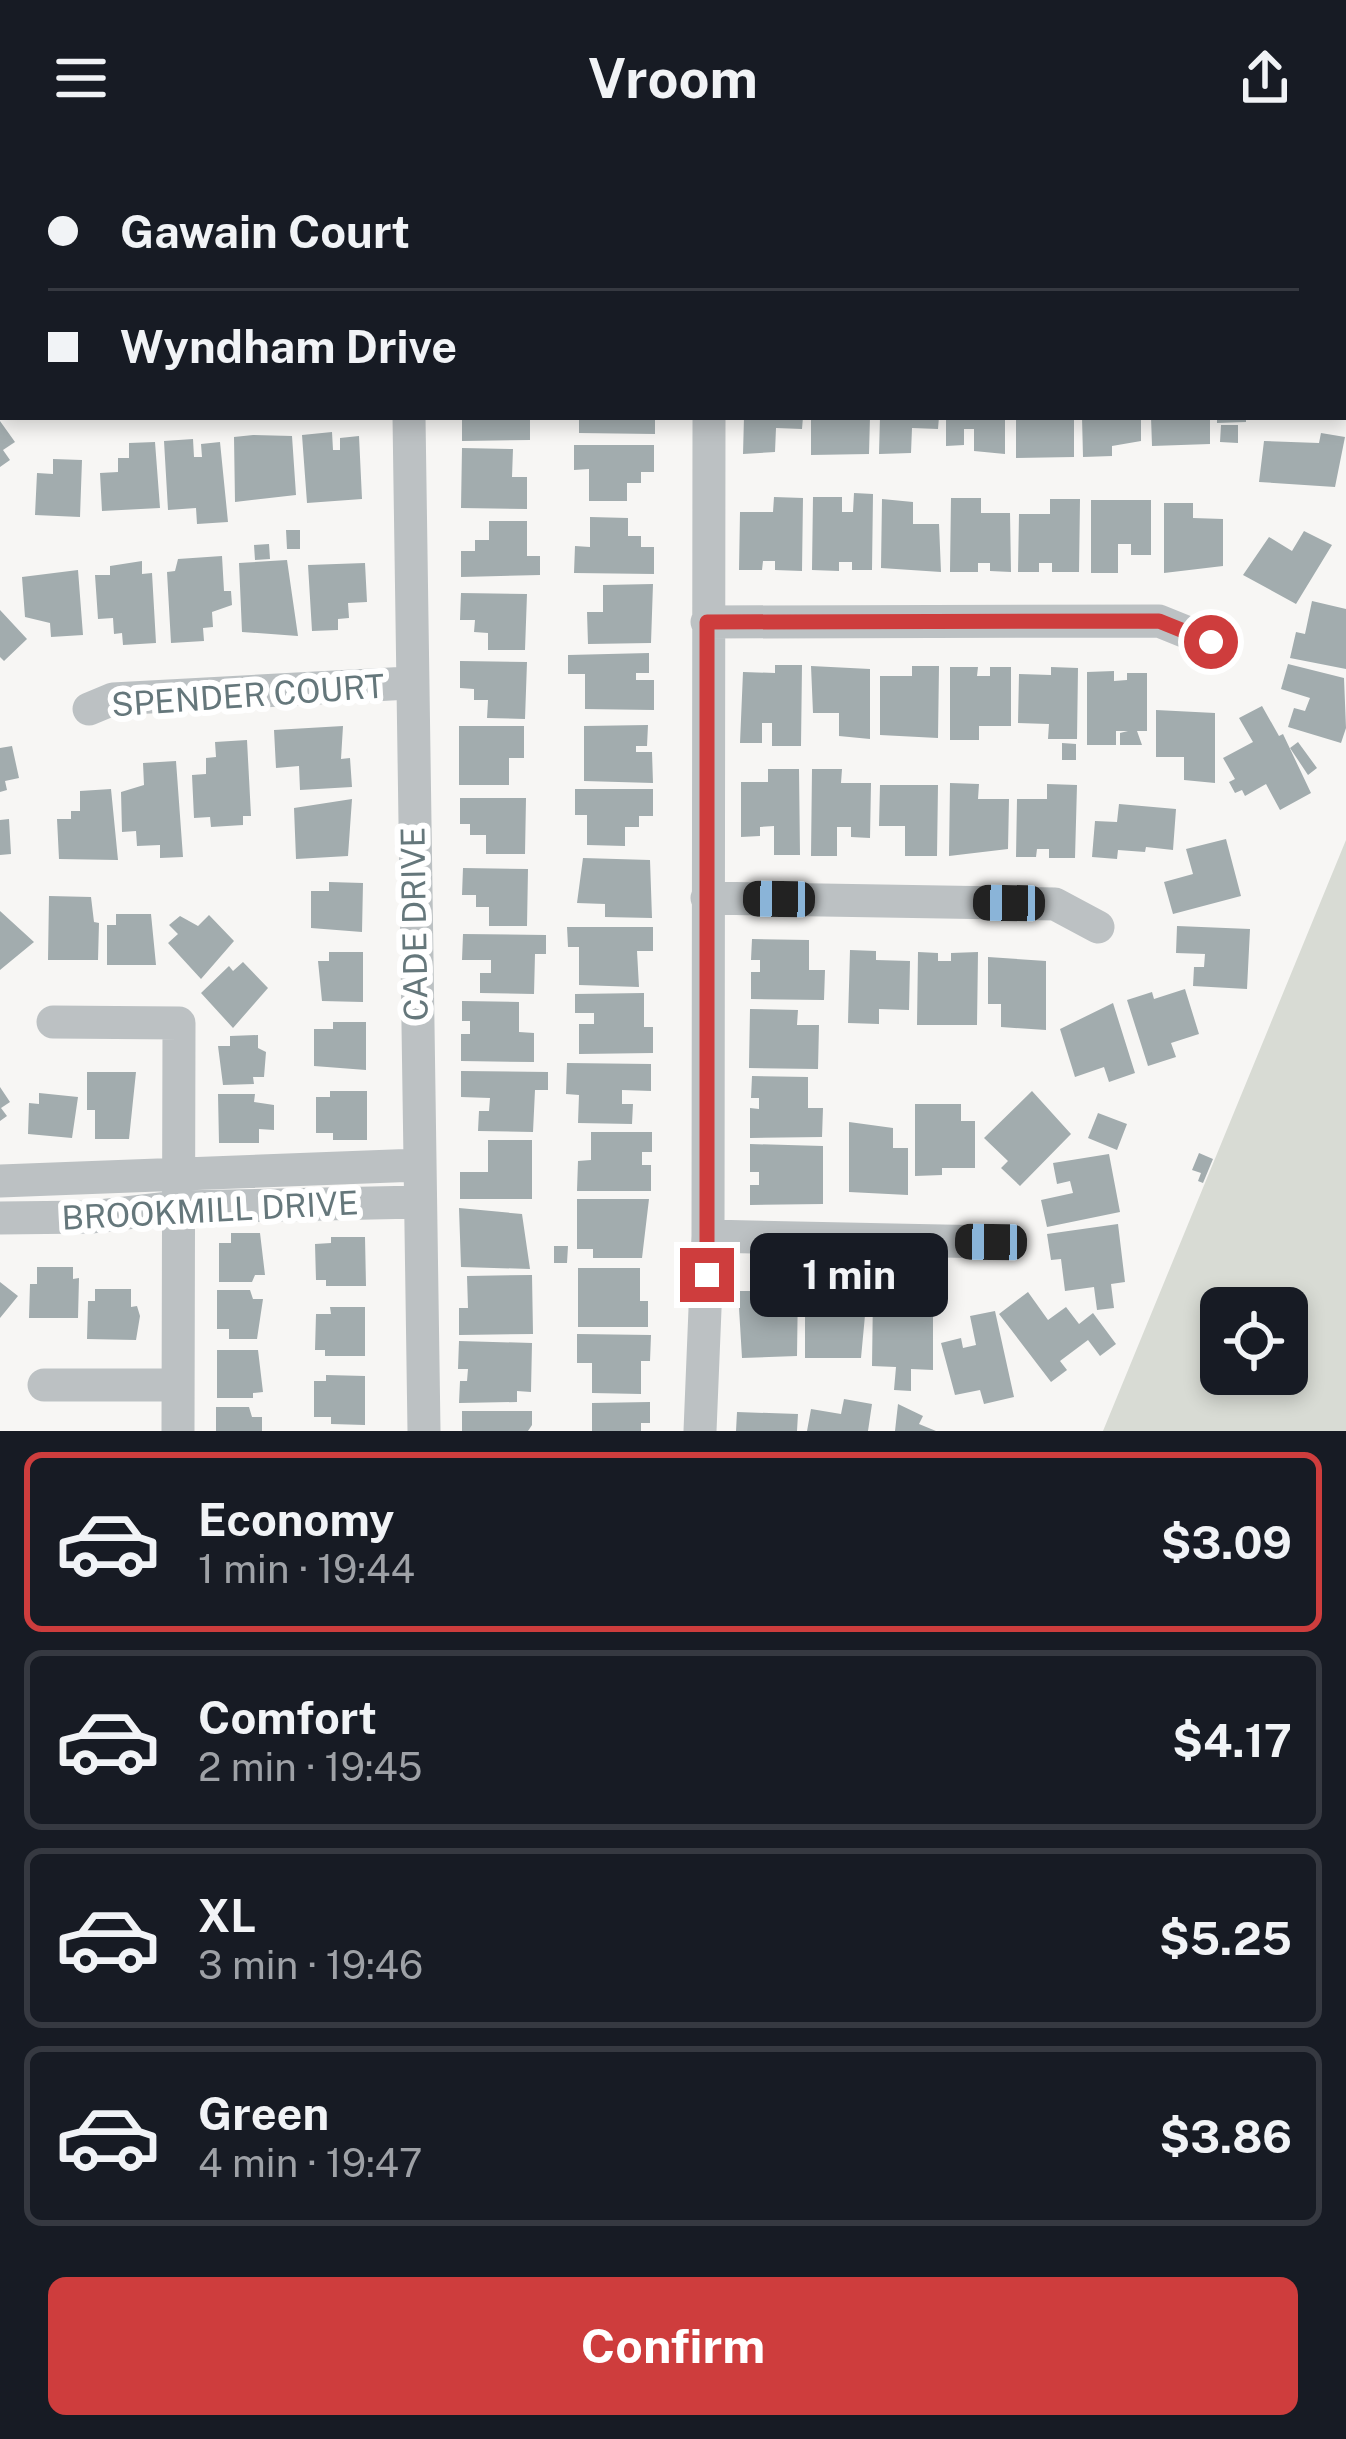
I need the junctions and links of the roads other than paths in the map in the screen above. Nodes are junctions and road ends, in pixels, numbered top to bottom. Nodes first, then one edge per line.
1 (409, 420) edge
2 (709, 420) edge
3 (707, 622) junction
4 (1211, 642) dead end
5 (409, 683) junction
6 (89, 709) dead end
7 (707, 898) junction
8 (1098, 927) dead end
9 (53, 1022) dead end
10 (418, 1165) junction
11 (0, 1181) edge
12 (178, 1191) junction
13 (419, 1202) junction
14 (0, 1218) edge
15 (708, 1236) junction
16 (991, 1242) dead end
17 (44, 1385) dead end
18 (176, 1385) junction
19 (178, 1431) edge
20 (424, 1431) edge
21 (700, 1431) edge

1 - 5 street, CADE DRIVE
2 - 3 street
3 - 4 street
3 - 7 street
5 - 6 street, SPENDER COURT
5 - 10 street, CADE DRIVE
7 - 8 street
7 - 15 street
9 - 12 street
10 - 12 street, BROOKMILL DRIVE
10 - 13 street, CADE DRIVE
11 - 12 street, BROOKMILL DRIVE
12 - 13 street, BROOKMILL DRIVE
12 - 14 street, BROOKMILL DRIVE
12 - 18 street
13 - 20 street, CADE DRIVE
15 - 16 street
15 - 21 street
17 - 18 street
18 - 19 street

